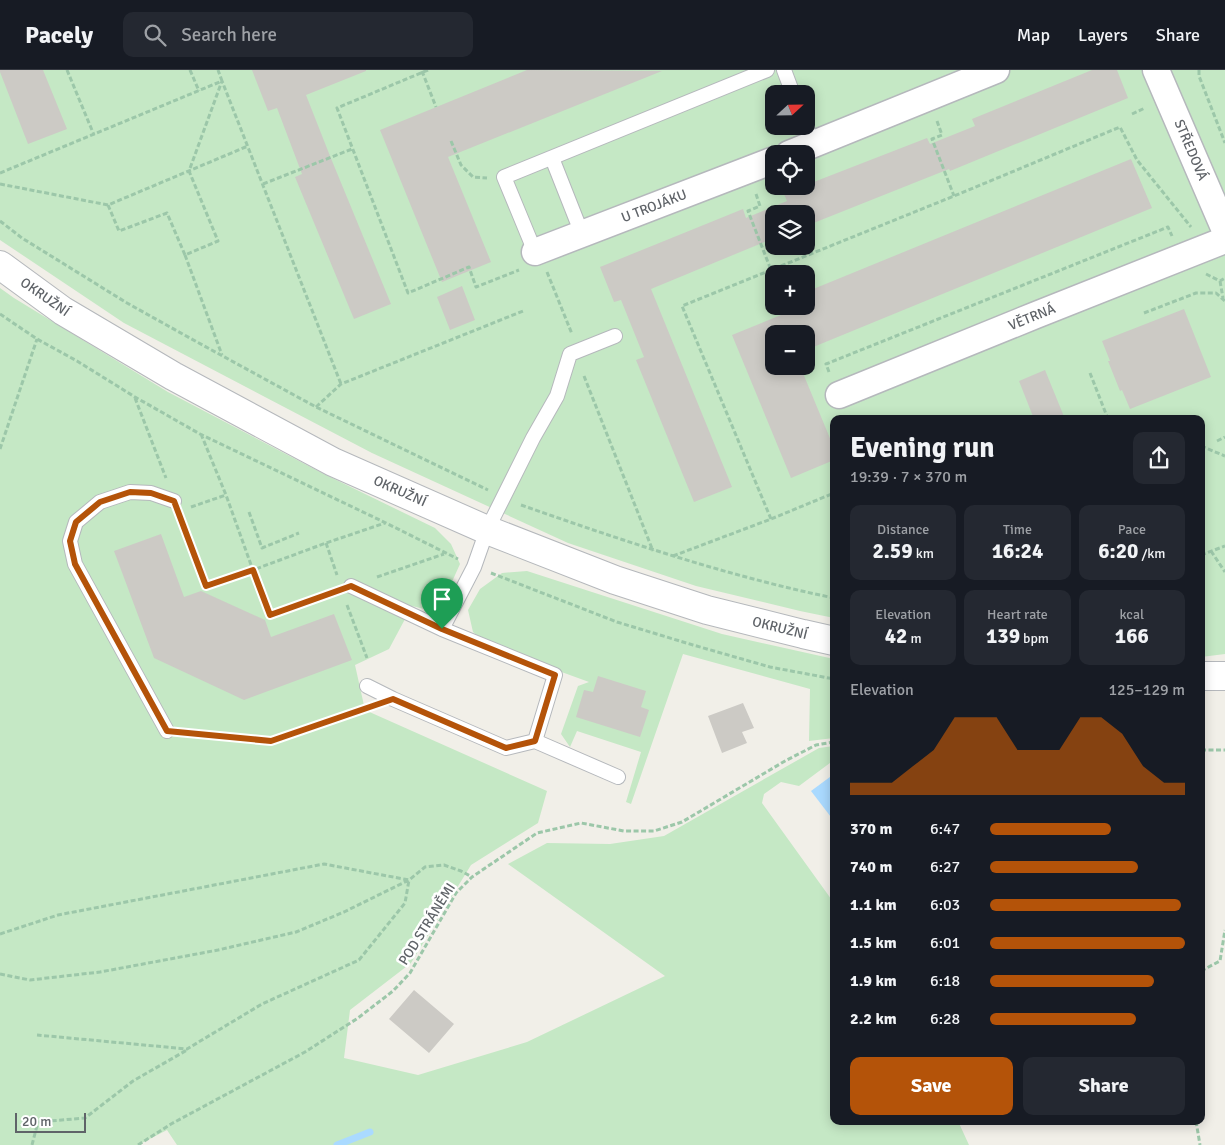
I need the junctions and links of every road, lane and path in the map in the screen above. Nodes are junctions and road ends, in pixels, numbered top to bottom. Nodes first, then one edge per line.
1 (67, 70) edge
2 (190, 70) edge
3 (218, 70) edge
4 (428, 70) edge
5 (767, 70) edge
6 (784, 70) edge
7 (996, 70) edge
8 (1156, 70) edge
9 (1199, 70) edge
10 (422, 71) edge
11 (222, 81) junction
12 (790, 85) edge
13 (199, 91) junction
14 (928, 97) junction
15 (436, 107) dead end
16 (94, 135) junction
17 (803, 142) edge
18 (1225, 143) edge
19 (248, 146) junction
20 (352, 149) junction
21 (552, 158) junction
22 (765, 164) edge
23 (188, 171) junction
24 (747, 171) junction
25 (0, 173) edge
26 (0, 184) edge
27 (263, 184) junction
28 (954, 196) junction
29 (108, 205) junction
30 (0, 221) edge
31 (1193, 221) dead end
32 (1191, 227) junction
33 (582, 234) junction
34 (1185, 234) dead end
35 (1219, 239) edge
36 (1175, 241) dead end
37 (185, 255) junction
38 (529, 260) junction
39 (0, 265) edge
40 (769, 265) edge
41 (783, 265) edge
42 (765, 272) edge
43 (1220, 280) dead end
44 (1224, 300) edge
45 (523, 312) dead end
46 (1144, 313) dead end
47 (615, 336) dead end
48 (37, 339) dead end
49 (223, 356) junction
50 (1090, 373) dead end
51 (341, 384) junction
52 (839, 395) joint
53 (135, 397) dead end
54 (316, 407) junction
55 (1106, 415) edge
56 (200, 434) dead end
57 (1225, 437) edge
58 (1217, 441) dead end
59 (1205, 448) edge
60 (0, 449) edge
61 (1225, 456) edge
62 (226, 495) junction
63 (830, 495) edge
64 (503, 498) junction
65 (176, 506) junction
66 (249, 512) dead end
67 (771, 519) junction
68 (386, 523) dead end
69 (487, 530) junction
70 (299, 534) dead end
71 (1225, 546) edge
72 (1211, 551) junction
73 (1205, 553) edge
74 (445, 554) dead end
75 (672, 557) junction
76 (253, 570) junction
77 (1225, 572) edge
78 (351, 586) junction
79 (830, 597) edge
80 (442, 629) junction
81 (830, 639) edge
82 (365, 652) dead end
83 (367, 658) dead end
84 (1205, 676) edge
85 (1225, 676) edge
86 (367, 686) dead end
87 (393, 699) junction
88 (167, 731) joint
89 (535, 741) junction
90 (830, 743) edge
91 (1205, 750) edge
92 (1225, 750) edge
93 (618, 777) dead end
94 (472, 877) junction
95 (409, 880) junction
96 (1225, 930) edge
97 (0, 934) edge
98 (1205, 969) edge
99 (0, 974) edge
100 (37, 1035) dead end
101 (187, 1049) junction
102 (1197, 1125) edge
103 (32, 1145) edge
104 (138, 1145) edge
105 (1200, 1145) edge

1 - 16 path
2 - 13 path
3 - 11 path
4 - 10 path
5 - 21 lane
6 - 12 lane
7 - 14 street
8 - 35 street, STŘEDOVÁ
9 - 18 path
10 - 15 path
10 - 20 path
11 - 13 path
11 - 19 path
11 - 23 path
13 - 16 path
14 - 17 street
14 - 28 path
16 - 25 path
19 - 23 path
19 - 27 path
20 - 27 path
20 - 38 path
21 - 33 lane
21 - 38 lane
22 - 24 street, U TROJÁKU
23 - 29 path
23 - 37 path
24 - 33 street, U TROJÁKU
24 - 40 path
26 - 29 path
27 - 51 path
28 - 32 path
28 - 41 path
29 - 37 path
30 - 49 path
31 - 32 path
32 - 34 path
32 - 35 path
33 - 38 street, U TROJÁKU
35 - 52 street, VĚTRNÁ
36 - 52 path
37 - 49 path
39 - 69 street, OKRUŽNÍ
42 - 67 path
43 - 44 path
44 - 46 path
45 - 51 path
47 - 64 lane
48 - 60 path
49 - 54 path
50 - 55 path
51 - 54 path
53 - 65 path
54 - 64 path
56 - 62 path
57 - 58 path
59 - 61 path
62 - 65 path
62 - 76 path
63 - 67 path
64 - 69 lane
64 - 75 path
65 - 76 path
65 - 88 lane
66 - 70 path
67 - 75 path
68 - 76 path
69 - 80 lane
69 - 81 street, OKRUŽNÍ
71 - 72 path
72 - 73 path
72 - 77 path
74 - 78 path
75 - 79 path
76 - 78 path
78 - 80 lane
80 - 89 lane
82 - 83 path
84 - 85 street
86 - 87 lane
87 - 88 path
87 - 89 lane
89 - 93 lane
90 - 94 path, POD STRÁNĚMI
91 - 92 path
94 - 95 path
94 - 104 path, POD STRÁNĚMI
95 - 97 path
95 - 99 path
95 - 101 path
96 - 98 path
100 - 101 path
101 - 103 path
102 - 105 path

